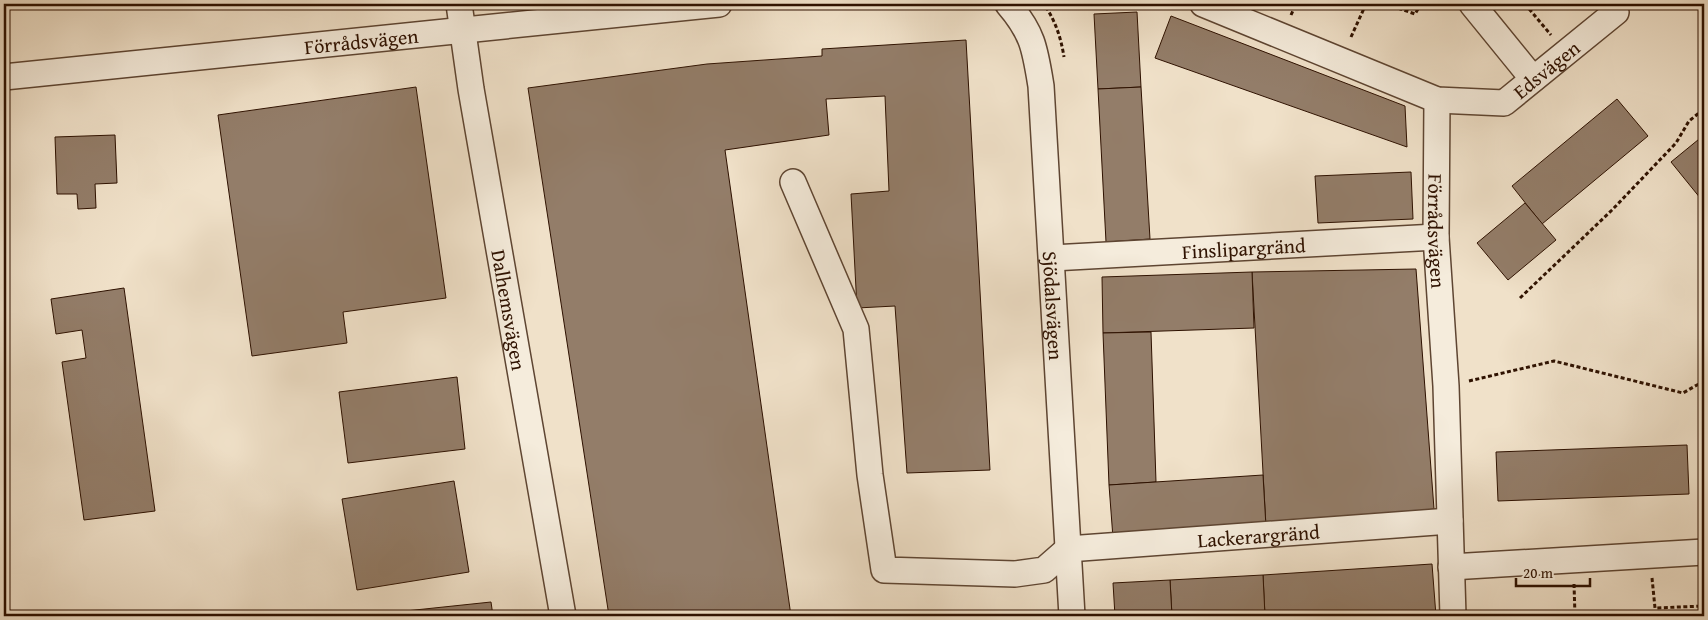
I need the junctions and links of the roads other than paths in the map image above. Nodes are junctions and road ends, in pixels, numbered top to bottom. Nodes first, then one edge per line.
1 (459, 4) edge
2 (719, 4) edge
3 (1009, 4) edge
4 (1203, 4) edge
5 (1472, 4) edge
6 (1616, 12) dead end
7 (462, 30) junction
8 (4, 77) edge
9 (1533, 79) junction
10 (1437, 100) junction
11 (793, 182) dead end
12 (1436, 237) junction
13 (1052, 258) junction
14 (1450, 521) junction
15 (1068, 550) junction
16 (1704, 552) edge
17 (1452, 568) junction
18 (563, 616) edge
19 (1072, 616) edge
20 (1453, 616) edge

1 - 7 street, Dalhemsvägen
2 - 7 street, Förrådsvägen
3 - 13 street, Sjödalsvägen
4 - 10 street
5 - 9 street
6 - 9 street, Edsvägen
7 - 8 street, Förrådsvägen
7 - 18 street, Dalhemsvägen
9 - 10 street, Edsvägen
10 - 12 street, Förrådsvägen
11 - 15 street
12 - 13 street, Finslipargränd
12 - 14 street, Förrådsvägen
13 - 15 street, Sjödalsvägen
14 - 15 street, Lackerargränd
14 - 17 street, Förrådsvägen
15 - 19 street, Sjödalsvägen
16 - 17 street
17 - 20 street, Förrådsvägen

